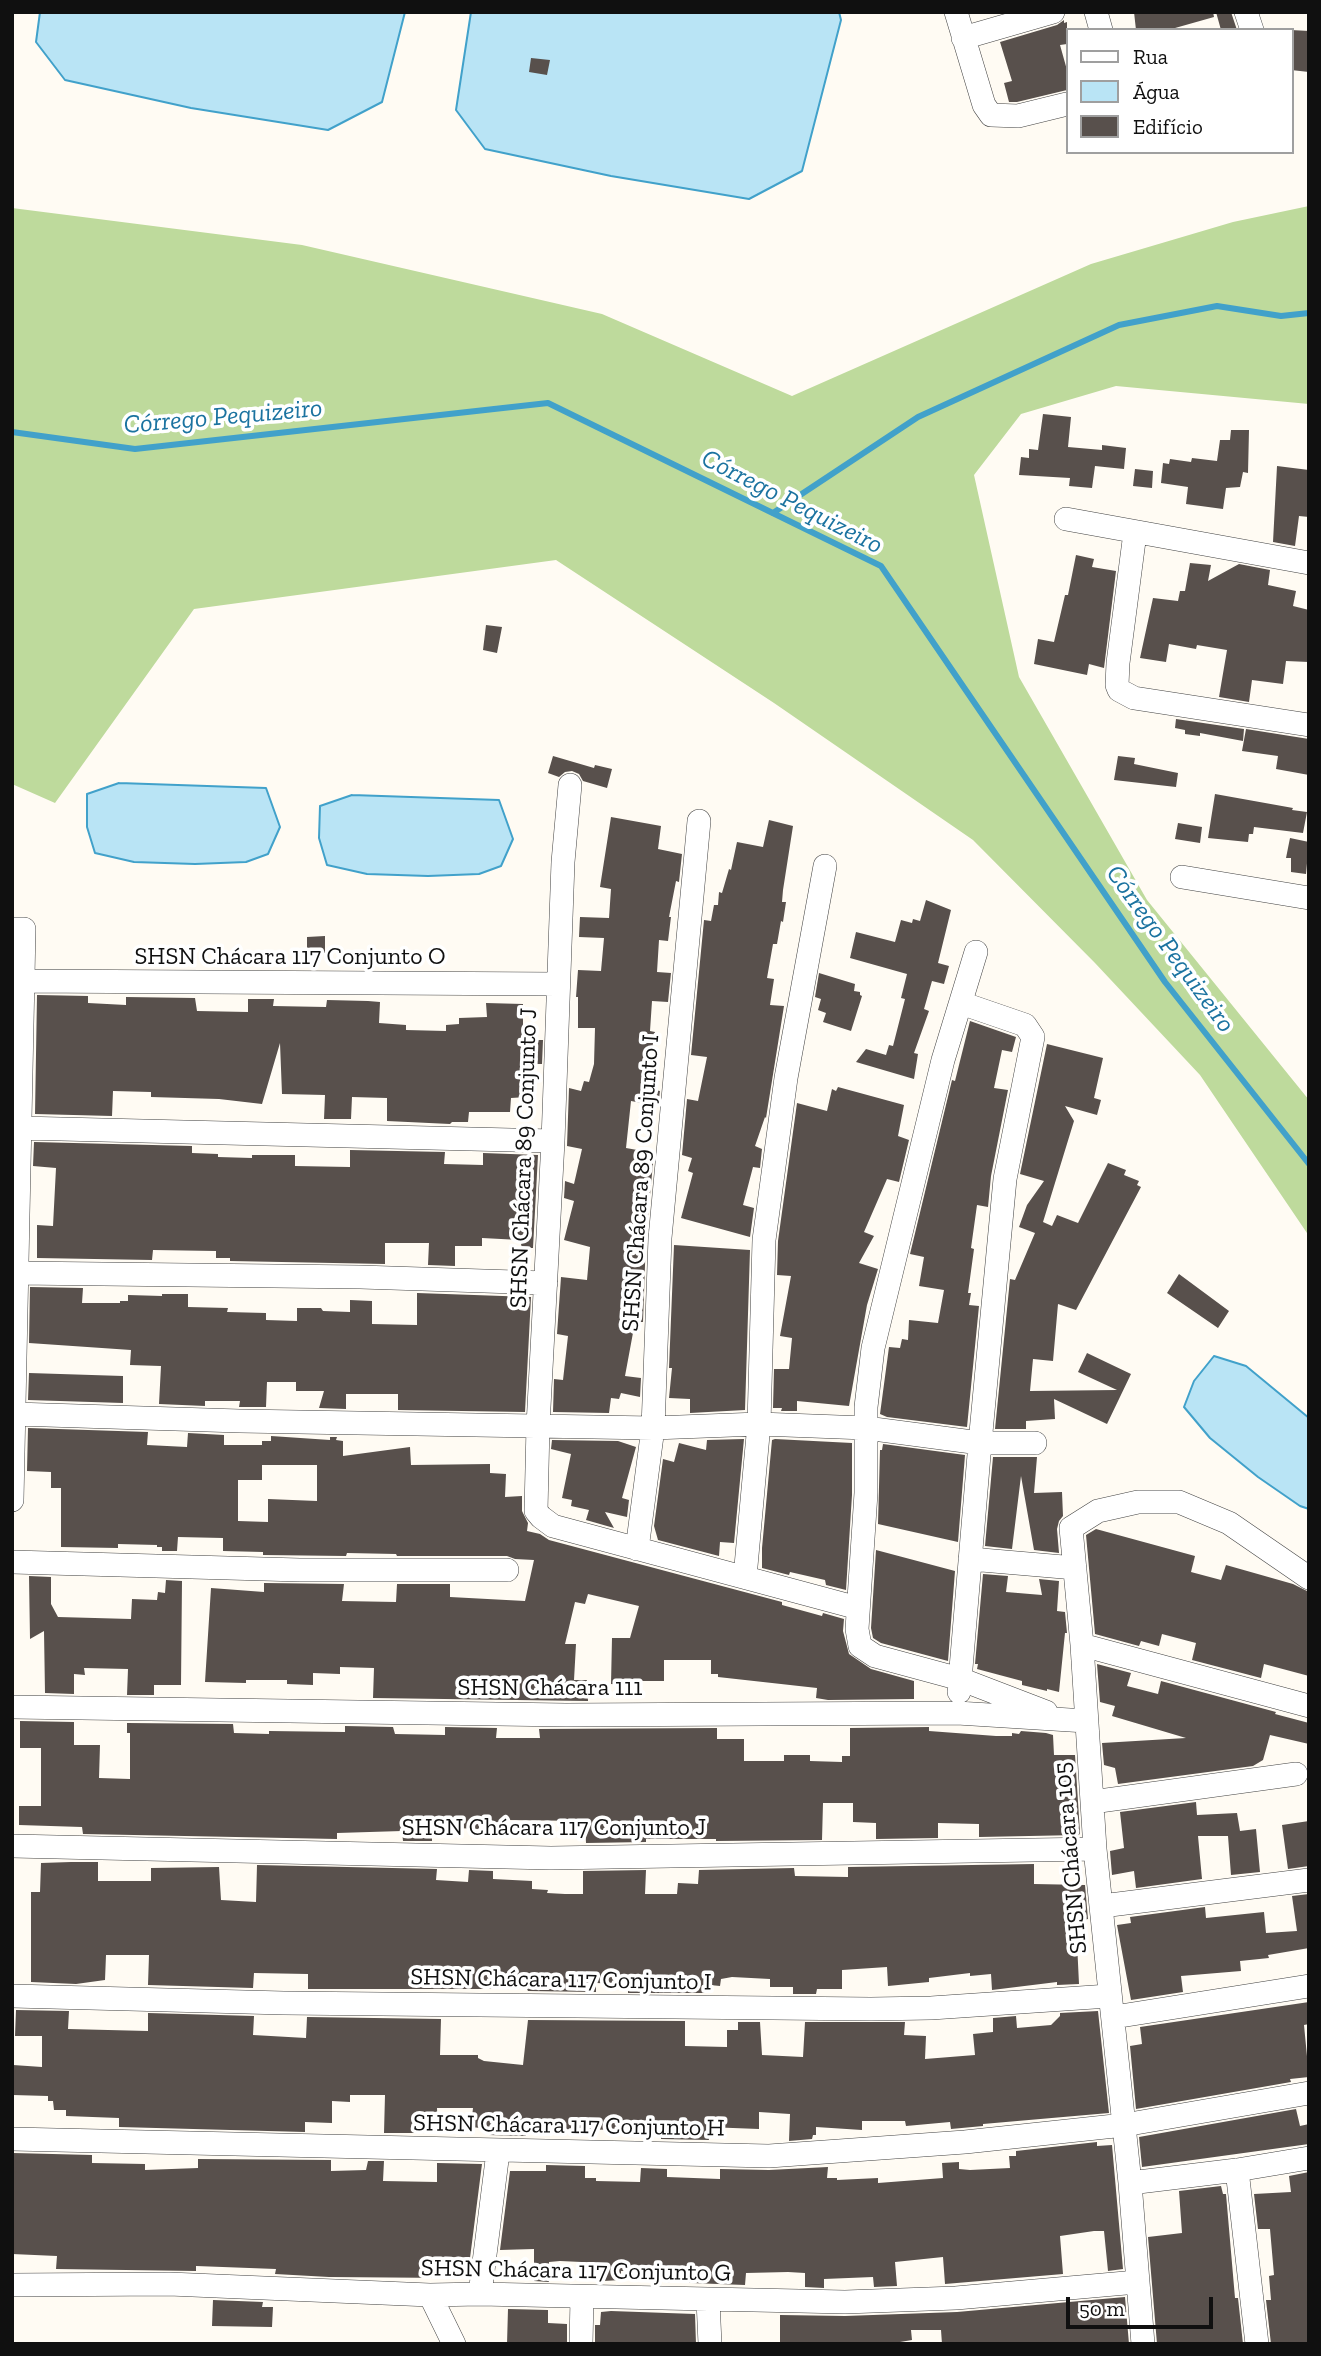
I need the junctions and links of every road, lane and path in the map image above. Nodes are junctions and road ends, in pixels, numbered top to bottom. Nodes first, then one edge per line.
1 (956, 12) edge
2 (1053, 12) edge
3 (963, 38) junction
4 (1066, 104) edge
5 (1066, 519) dead end
6 (1135, 533) junction
7 (1309, 563) edge
8 (1309, 725) edge
9 (570, 785) dead end
10 (699, 821) dead end
11 (825, 866) dead end
12 (1182, 877) dead end
13 (1309, 898) edge
14 (18, 929) edge
15 (976, 952) dead end
16 (22, 981) junction
17 (558, 984) junction
18 (961, 1003) junction
19 (17, 1065) edge
20 (20, 1128) junction
21 (553, 1141) junction
22 (15, 1214) edge
23 (17, 1273) junction
24 (546, 1283) junction
25 (14, 1353) edge
26 (14, 1414) junction
27 (759, 1424) junction
28 (538, 1426) junction
29 (653, 1428) junction
30 (866, 1428) junction
31 (980, 1443) junction
32 (1035, 1443) dead end
33 (12, 1491) edge
34 (12, 1500) edge
35 (637, 1549) junction
36 (970, 1559) junction
37 (12, 1562) edge
38 (1075, 1568) junction
39 (507, 1570) dead end
40 (745, 1577) junction
41 (1309, 1578) edge
42 (858, 1608) junction
43 (1082, 1645) junction
44 (960, 1679) junction
45 (1309, 1706) edge
46 (12, 1707) edge
47 (957, 1713) junction
48 (1075, 1720) junction
49 (1296, 1774) dead end
50 (1092, 1801) junction
51 (12, 1846) edge
52 (1095, 1849) junction
53 (1309, 1880) edge
54 (1102, 1906) junction
55 (1309, 1986) edge
56 (12, 1996) edge
57 (1112, 2006) junction
58 (1309, 2093) edge
59 (1124, 2125) junction
60 (12, 2139) edge
61 (498, 2152) junction
62 (1309, 2158) edge
63 (1237, 2170) junction
64 (1130, 2183) junction
65 (1137, 2282) junction
66 (12, 2285) edge
67 (480, 2294) junction
68 (430, 2295) junction
69 (582, 2298) junction
70 (708, 2300) junction
71 (454, 2344) edge
72 (581, 2344) edge
73 (710, 2344) edge
74 (1143, 2344) edge
75 (1256, 2344) edge

1 - 3 street
2 - 3 street
3 - 4 street
5 - 6 street
6 - 7 street
6 - 8 street
9 - 17 street, SHSN Chácara 89 Conjunto J
10 - 29 street, SHSN Chácara 89 Conjunto I
11 - 27 street
12 - 13 street
14 - 16 street
15 - 18 street
16 - 17 street, SHSN Chácara 117 Conjunto O
16 - 19 street
17 - 21 street, SHSN Chácara 89 Conjunto J
18 - 30 street
18 - 31 street
19 - 20 street
20 - 21 street
20 - 22 street
21 - 24 street, SHSN Chácara 89 Conjunto J
22 - 23 street
23 - 24 street
23 - 25 street
24 - 28 street, SHSN Chácara 89 Conjunto J
25 - 26 street
26 - 28 street
26 - 33 street
27 - 29 street
27 - 30 street
27 - 40 street
28 - 29 street
28 - 35 street, SHSN Chácara 89 Conjunto J
29 - 35 street, SHSN Chácara 89 Conjunto I
30 - 31 street
30 - 42 street
31 - 32 street
31 - 36 street
33 - 34 street
35 - 40 street
36 - 38 street
36 - 44 street
37 - 39 street
38 - 41 street, SHSN Chácara 105
38 - 43 street, SHSN Chácara 105
40 - 42 street
42 - 44 street
43 - 45 street
43 - 48 street, SHSN Chácara 105
44 - 47 street
44 - 48 street
46 - 47 street, SHSN Chácara 111
47 - 48 street, SHSN Chácara 111
48 - 50 street, SHSN Chácara 105
49 - 50 street
50 - 52 street, SHSN Chácara 105
51 - 52 street, SHSN Chácara 117 Conjunto J
52 - 54 street, SHSN Chácara 105
53 - 54 street
54 - 57 street, SHSN Chácara 105
55 - 57 street, SHSN Chácara 117 Conjunto I
56 - 57 street, SHSN Chácara 117 Conjunto I
57 - 59 street, SHSN Chácara 105
58 - 59 street, SHSN Chácara 117 Conjunto H
59 - 61 street, SHSN Chácara 117 Conjunto H
59 - 64 street, SHSN Chácara 105
60 - 61 street, SHSN Chácara 117 Conjunto H
61 - 67 street
62 - 63 street
63 - 64 street
63 - 75 street
64 - 65 street, SHSN Chácara 105
65 - 70 street, SHSN Chácara 117 Conjunto G
65 - 74 street, SHSN Chácara 105
66 - 68 street, SHSN Chácara 117 Conjunto G
67 - 68 street, SHSN Chácara 117 Conjunto G
67 - 69 street, SHSN Chácara 117 Conjunto G
68 - 71 street
69 - 70 street, SHSN Chácara 117 Conjunto G
69 - 72 street
70 - 73 street

